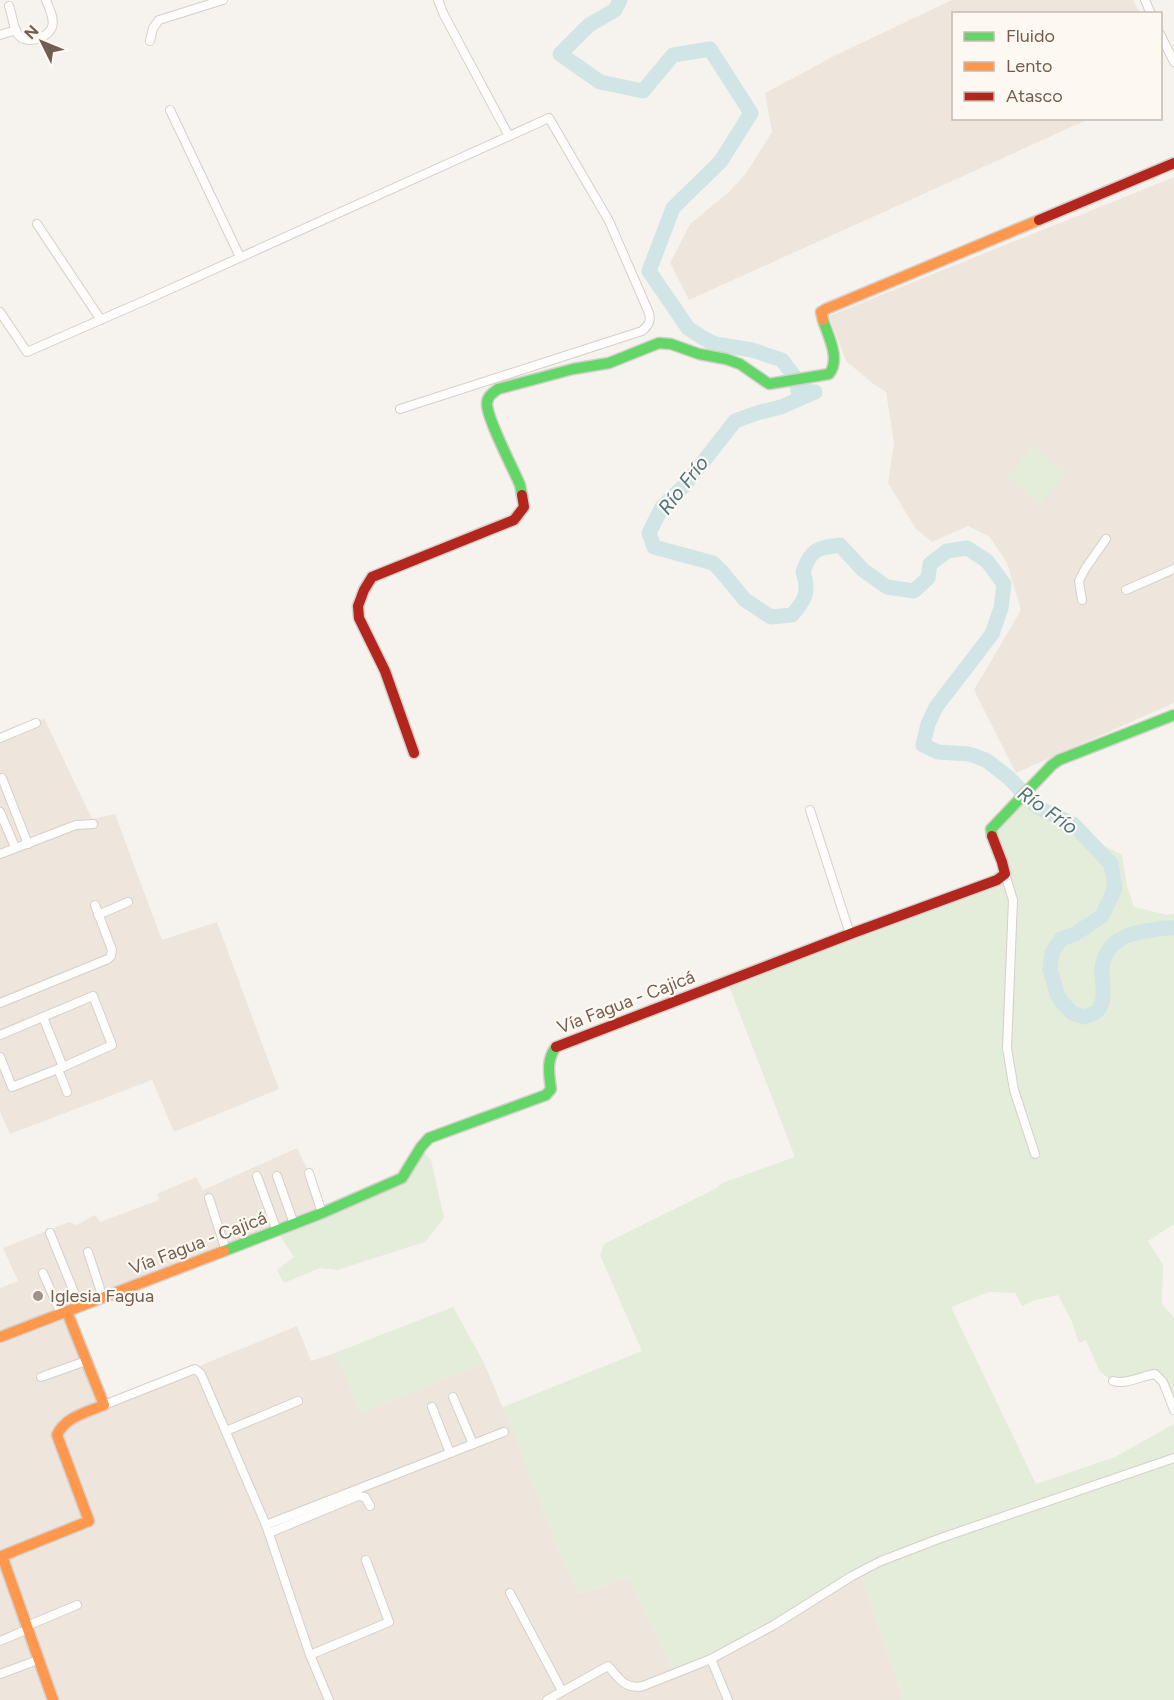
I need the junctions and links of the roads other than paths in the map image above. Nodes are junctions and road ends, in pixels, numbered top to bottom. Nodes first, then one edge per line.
1 (46, 0) edge
2 (223, 0) edge
3 (438, 0) edge
4 (9, 6) dead end
5 (16, 30) junction
6 (0, 35) edge
7 (1162, 36) edge
8 (150, 41) dead end
9 (1174, 62) edge
10 (170, 110) dead end
11 (509, 136) junction
12 (1174, 163) edge
13 (37, 224) dead end
14 (240, 257) junction
15 (0, 312) edge
16 (101, 320) junction
17 (400, 409) dead end
18 (1106, 539) dead end
19 (1174, 569) edge
20 (1126, 590) dead end
21 (1082, 600) dead end
22 (1174, 715) edge
23 (36, 723) dead end
24 (0, 738) edge
25 (414, 753) dead end
26 (2, 778) dead end
27 (810, 810) dead end
28 (0, 812) edge
29 (93, 824) dead end
30 (28, 844) junction
31 (15, 848) junction
32 (0, 854) edge
33 (1005, 874) junction
34 (128, 902) dead end
35 (95, 905) dead end
36 (98, 915) junction
37 (850, 934) junction
38 (0, 1003) edge
39 (43, 1017) junction
40 (0, 1035) edge
41 (0, 1057) edge
42 (61, 1068) junction
43 (67, 1092) dead end
44 (1035, 1154) dead end
45 (309, 1173) dead end
46 (257, 1176) dead end
47 (277, 1176) dead end
48 (209, 1198) dead end
49 (322, 1214) junction
50 (294, 1224) junction
51 (277, 1231) junction
52 (50, 1233) dead end
53 (226, 1251) junction
54 (88, 1252) dead end
55 (43, 1273) dead end
56 (103, 1298) junction
57 (80, 1307) junction
58 (64, 1313) junction
59 (0, 1337) edge
60 (86, 1361) junction
61 (41, 1377) dead end
62 (1113, 1381) dead end
63 (453, 1397) dead end
64 (298, 1401) dead end
65 (104, 1405) junction
66 (432, 1407) dead end
67 (1174, 1410) edge
68 (226, 1431) junction
69 (504, 1432) dead end
70 (473, 1444) junction
71 (450, 1453) junction
72 (1174, 1458) edge
73 (370, 1506) dead end
74 (267, 1529) junction
75 (1, 1557) edge
76 (366, 1560) dead end
77 (510, 1593) dead end
78 (77, 1605) dead end
79 (28, 1628) junction
80 (0, 1641) edge
81 (310, 1655) junction
82 (711, 1659) junction
83 (38, 1660) junction
84 (0, 1674) edge
85 (562, 1691) junction
86 (53, 1700) edge
87 (329, 1700) edge
88 (547, 1700) edge
89 (728, 1700) edge

1 - 5 street
2 - 8 street
3 - 11 street
4 - 5 street
5 - 6 street
7 - 9 street
10 - 14 street
11 - 14 street
11 - 17 street
12 - 25 street
13 - 16 street
14 - 16 street
15 - 16 street
18 - 21 street
19 - 20 street
22 - 33 street
23 - 24 street
26 - 30 street
27 - 37 street
28 - 31 street
29 - 30 street
30 - 31 street
31 - 32 street
33 - 37 street, Vía Fagua - Cajicá
33 - 44 street
34 - 36 street
35 - 36 street
36 - 38 street
37 - 49 street, Vía Fagua - Cajicá
39 - 40 street
39 - 42 street
39 - 42 street
41 - 42 street
42 - 43 street
45 - 49 street
46 - 51 street
47 - 50 street
48 - 53 street
49 - 50 street, Vía Fagua - Cajicá
50 - 51 street, Vía Fagua - Cajicá
51 - 53 street, Vía Fagua - Cajicá
52 - 57 street
53 - 56 street, Vía Fagua - Cajicá
54 - 56 street
55 - 58 street
56 - 57 street, Vía Fagua - Cajicá
57 - 58 street, Vía Fagua - Cajicá
58 - 59 street, Vía Fagua - Cajicá
58 - 60 street
60 - 61 street
60 - 65 street
62 - 67 street
63 - 70 street
64 - 68 street
65 - 68 street
65 - 75 street
66 - 71 street
68 - 74 street
69 - 70 street
70 - 71 street
71 - 74 street
72 - 82 street
73 - 74 street
74 - 81 street
75 - 79 street
76 - 81 street
77 - 85 street
78 - 79 street
79 - 80 street
79 - 83 street
81 - 87 street
82 - 85 street
82 - 89 street
83 - 84 street
83 - 86 street
85 - 88 street

